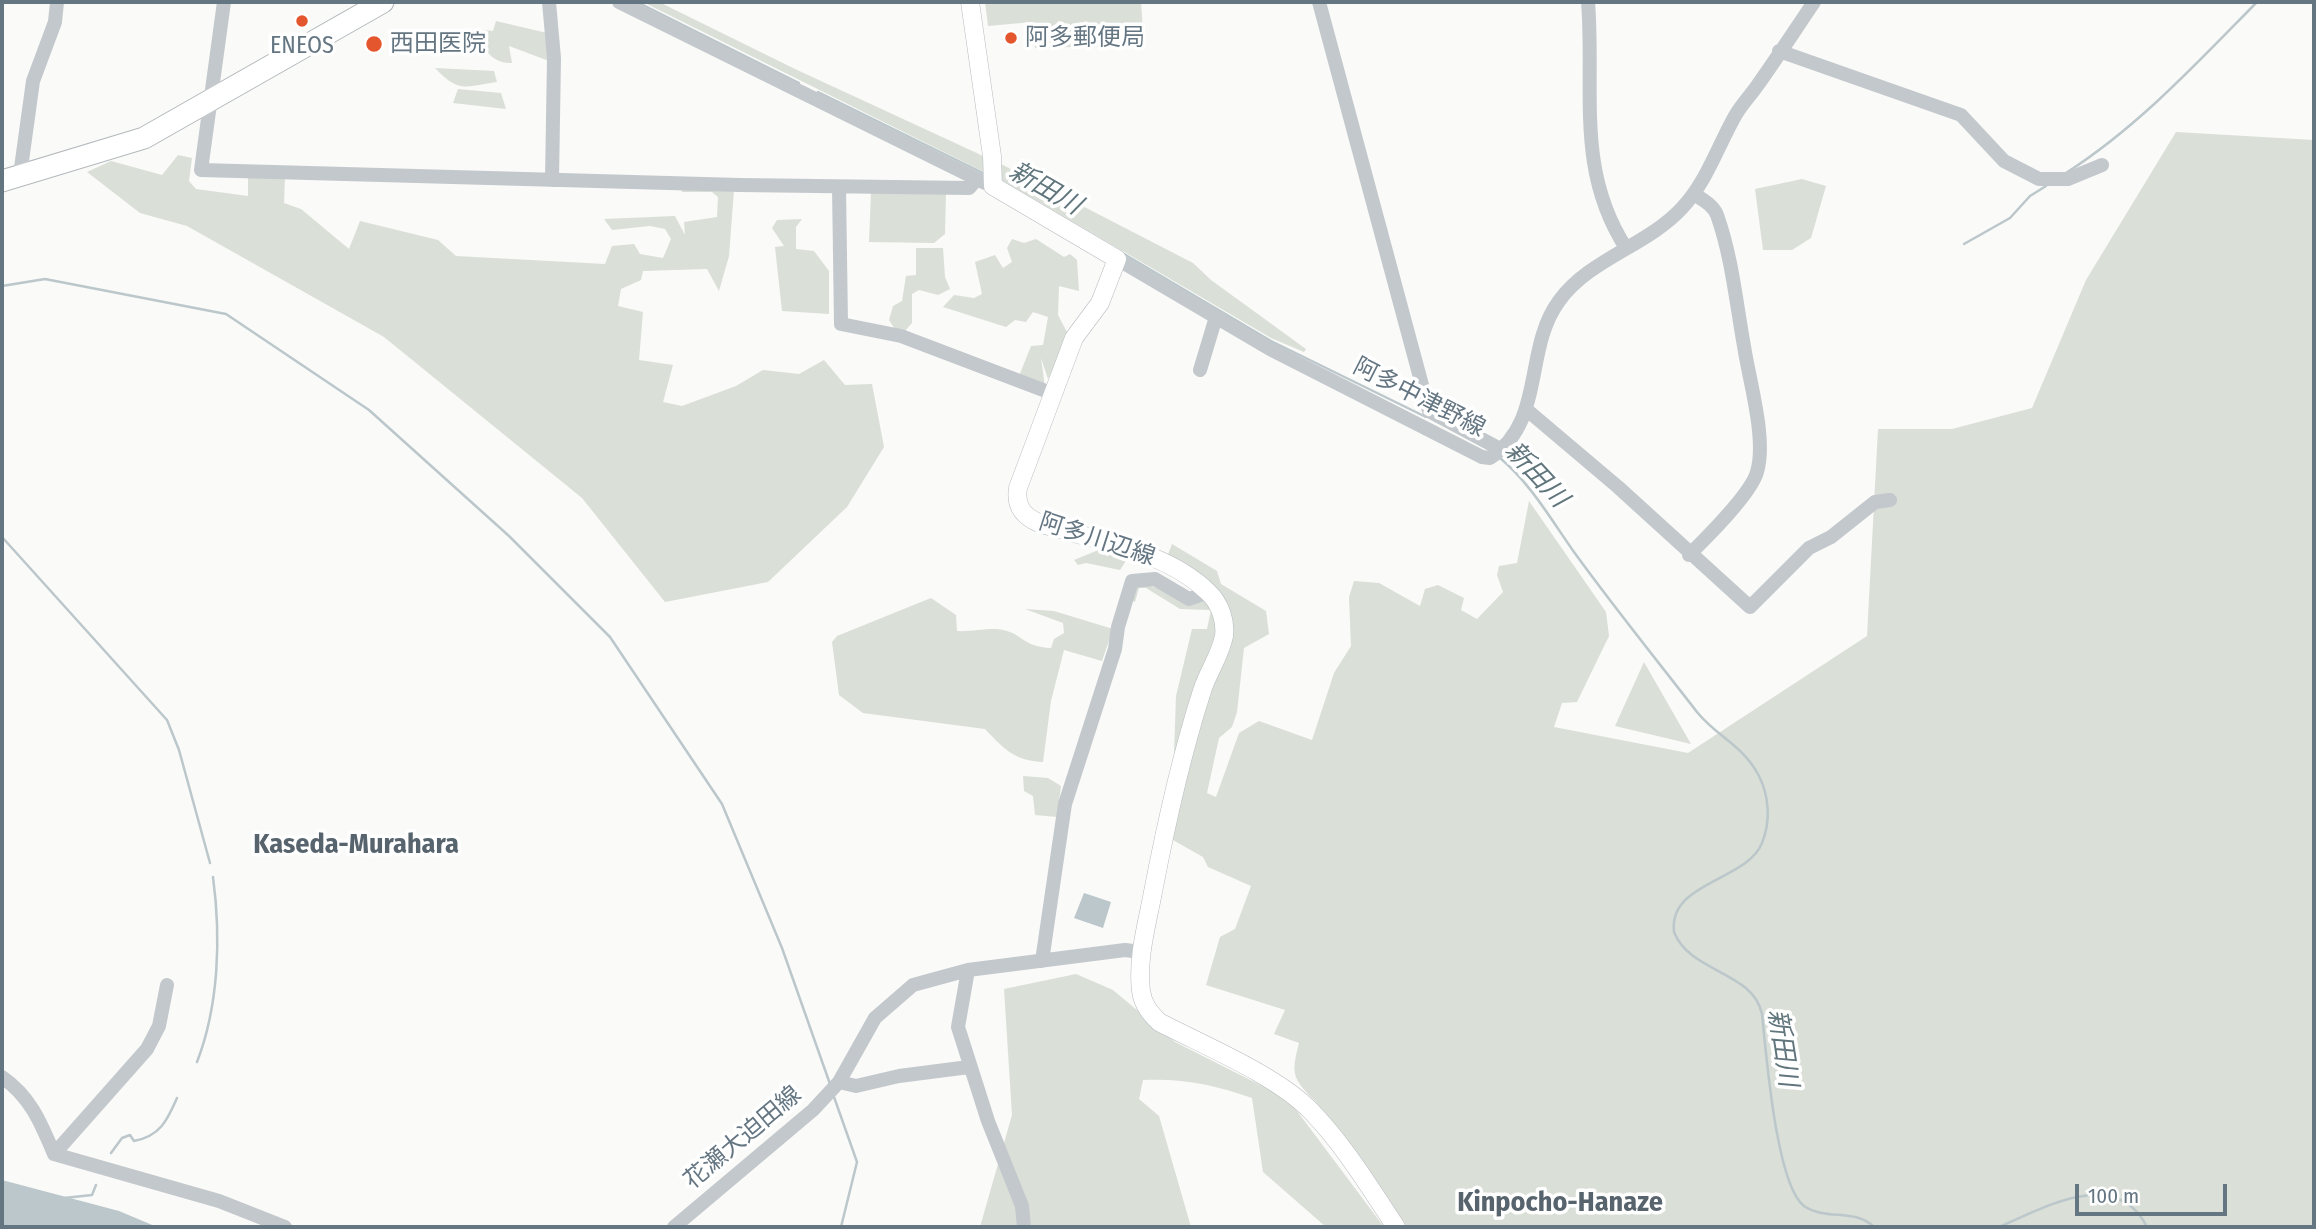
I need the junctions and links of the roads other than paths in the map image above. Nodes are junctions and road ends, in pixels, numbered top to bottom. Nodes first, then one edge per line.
1 (57, 2) edge
2 (225, 2) edge
3 (383, 2) edge
4 (549, 2) edge
5 (619, 2) edge
6 (970, 2) edge
7 (1319, 2) edge
8 (1588, 2) edge
9 (1814, 2) edge
10 (1779, 51) junction
11 (209, 103) junction
12 (2102, 165) dead end
13 (11, 178) edge
14 (552, 180) junction
15 (989, 181) junction
16 (839, 187) junction
17 (1694, 194) junction
18 (1626, 248) junction
19 (1117, 259) junction
20 (1216, 317) junction
21 (1200, 370) dead end
22 (1051, 393) junction
23 (1527, 410) junction
24 (1498, 453) junction
25 (1890, 500) dead end
26 (1689, 555) junction
27 (1209, 592) junction
28 (1142, 952) junction
29 (1042, 961) junction
30 (968, 970) junction
31 (167, 985) dead end
32 (969, 1067) junction
33 (2, 1077) edge
34 (839, 1082) junction
35 (54, 1154) junction
36 (285, 1227) edge
37 (674, 1227) edge
38 (1024, 1227) edge
39 (1396, 1227) edge

1 - 13 street
2 - 11 street
3 - 11 highway
4 - 14 street
5 - 15 street
6 - 15 main road
7 - 24 street
8 - 18 street
9 - 10 street, 阿多中津野線
10 - 12 street
10 - 17 street, 阿多中津野線
11 - 13 highway
11 - 14 street
14 - 16 street
15 - 16 street
15 - 19 main road
16 - 22 street
17 - 18 street, 阿多中津野線
17 - 26 street
18 - 23 street, 阿多中津野線
19 - 20 street, 阿多中津野線
19 - 22 main road, 阿多川辺線
20 - 21 street
20 - 24 street, 阿多中津野線
22 - 27 main road, 阿多川辺線
23 - 24 street, 阿多中津野線
23 - 26 street
25 - 26 street
27 - 28 main road
27 - 29 street
28 - 29 street, 花瀬大迫田線
28 - 39 main road
29 - 30 street, 花瀬大迫田線
30 - 32 street
30 - 34 street, 花瀬大迫田線
31 - 35 street
32 - 34 street
32 - 38 street
33 - 35 street
34 - 37 street, 花瀬大迫田線
35 - 36 street

